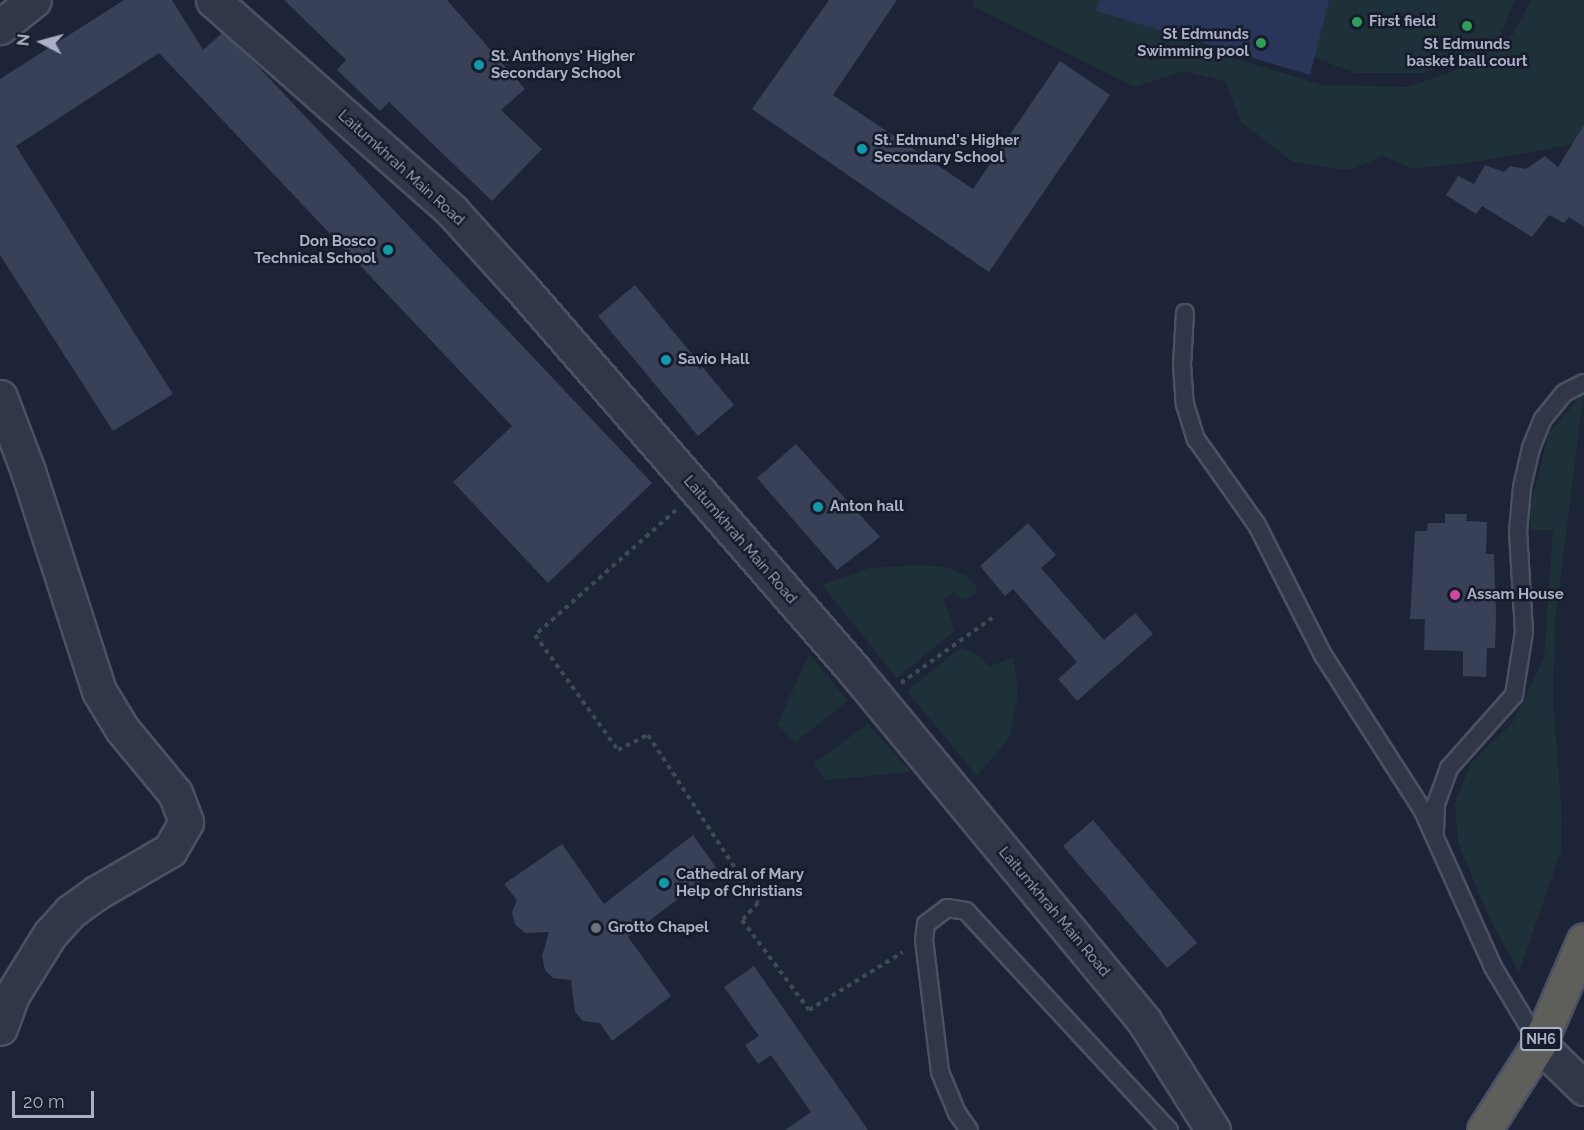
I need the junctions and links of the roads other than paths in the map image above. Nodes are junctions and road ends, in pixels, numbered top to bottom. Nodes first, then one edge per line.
1 (34, 0) edge
2 (213, 0) edge
3 (0, 27) edge
4 (1185, 313) dead end
5 (1584, 383) edge
6 (0, 397) edge
7 (1437, 839) junction
8 (1584, 940) edge
9 (0, 1028) edge
10 (1539, 1044) junction
11 (1584, 1088) edge
12 (969, 1130) edge
13 (1169, 1130) edge
14 (1213, 1130) edge
15 (1484, 1130) edge

1 - 3 street
2 - 14 street, Laitumkhrah Main Road
4 - 7 lane
5 - 7 lane
6 - 9 street
7 - 10 lane
8 - 10 highway, NH6 / NH6
10 - 11 street
10 - 15 highway, NH6 / NH6
12 - 13 lane

